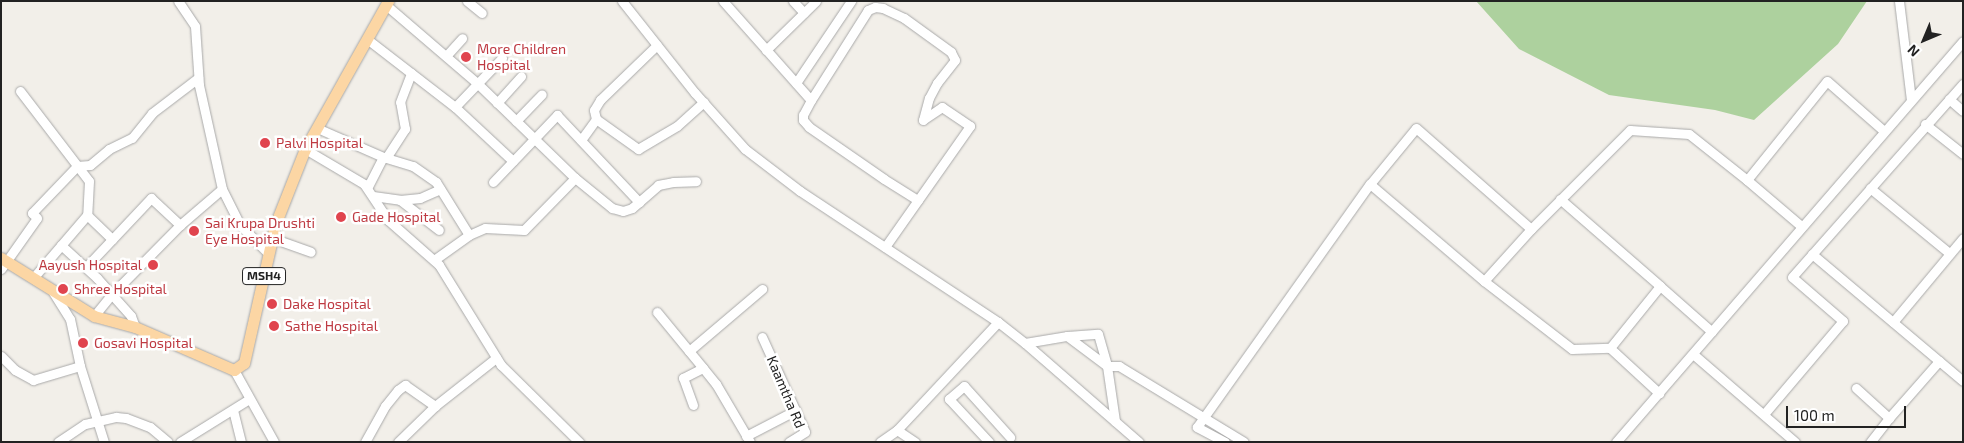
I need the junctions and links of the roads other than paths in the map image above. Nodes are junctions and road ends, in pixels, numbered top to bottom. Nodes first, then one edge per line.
1 (178, 1) edge
2 (467, 1) edge
3 (622, 1) edge
4 (793, 1) edge
5 (816, 1) edge
6 (851, 1) edge
7 (1899, 1) edge
8 (726, 2) edge
9 (387, 3) edge
10 (482, 13) dead end
11 (804, 13) junction
12 (462, 38) dead end
13 (367, 39) junction
14 (1963, 41) edge
15 (657, 45) junction
16 (766, 50) junction
17 (446, 56) junction
18 (502, 58) dead end
19 (411, 73) junction
20 (521, 76) dead end
21 (198, 78) junction
22 (477, 83) junction
23 (796, 83) junction
24 (1963, 84) edge
25 (20, 91) dead end
26 (542, 94) dead end
27 (1949, 99) junction
28 (811, 100) junction
29 (1911, 100) junction
30 (704, 102) junction
31 (497, 103) junction
32 (455, 107) junction
33 (1963, 111) edge
34 (596, 119) junction
35 (516, 121) junction
36 (1925, 124) junction
37 (317, 128) junction
38 (1884, 131) junction
39 (534, 138) junction
40 (581, 140) junction
41 (305, 150) junction
42 (1963, 154) edge
43 (385, 157) junction
44 (513, 161) junction
45 (77, 166) junction
46 (575, 178) junction
47 (1747, 180) junction
48 (696, 181) dead end
49 (492, 182) dead end
50 (1370, 184) junction
51 (368, 187) junction
52 (1870, 188) junction
53 (222, 189) junction
54 (440, 189) junction
55 (373, 196) junction
56 (1560, 199) junction
57 (400, 200) junction
58 (918, 200) junction
59 (639, 202) junction
60 (87, 215) junction
61 (180, 225) junction
62 (1801, 226) junction
63 (1531, 229) junction
64 (439, 230) dead end
65 (469, 235) junction
66 (272, 238) junction
67 (1963, 238) edge
68 (112, 239) junction
69 (61, 245) junction
70 (885, 247) junction
71 (311, 252) dead end
72 (1949, 253) junction
73 (269, 254) junction
74 (1812, 254) junction
75 (434, 260) junction
76 (3, 263) edge
77 (86, 267) junction
78 (33, 278) junction
79 (1484, 281) junction
80 (1660, 286) junction
81 (51, 288) junction
82 (762, 289) dead end
83 (112, 294) junction
84 (657, 312) dead end
85 (94, 316) junction
86 (998, 322) junction
87 (1893, 322) junction
88 (135, 327) junction
89 (1712, 332) junction
90 (1067, 336) junction
91 (762, 337) dead end
92 (1025, 343) junction
93 (1610, 348) junction
94 (689, 351) junction
95 (1693, 354) junction
96 (2, 358) edge
97 (496, 358) junction
98 (1939, 361) junction
99 (80, 366) junction
100 (1107, 366) junction
101 (702, 368) junction
102 (234, 370) junction
103 (1963, 381) edge
104 (938, 387) junction
105 (1856, 388) dead end
106 (1659, 392) junction
107 (249, 399) junction
108 (949, 399) junction
109 (693, 405) dead end
110 (435, 406) junction
111 (233, 410) junction
112 (796, 410) junction
113 (1764, 414) junction
114 (1203, 418) junction
115 (1889, 418) junction
116 (96, 420) junction
117 (1115, 421) junction
118 (897, 430) junction
119 (1010, 437) dead end
120 (1207, 437) edge
121 (748, 439) edge
122 (58, 442) edge
123 (104, 442) edge
124 (168, 442) edge
125 (180, 442) edge
126 (241, 442) edge
127 (274, 442) edge
128 (365, 442) edge
129 (398, 442) edge
130 (579, 442) edge
131 (790, 442) edge
132 (880, 442) edge
133 (915, 442) edge
134 (989, 442) edge
135 (1139, 442) edge
136 (1225, 442) edge
137 (1244, 442) edge
138 (1616, 442) edge
139 (1795, 442) edge
140 (1870, 442) edge

1 - 21 street
2 - 10 street
3 - 15 street
4 - 11 street
5 - 11 street
6 - 23 street
7 - 29 street
8 - 16 street
9 - 13 main road, MSH4
9 - 17 street
11 - 16 street
12 - 17 street
13 - 19 street
13 - 37 main road, MSH4
14 - 29 street
15 - 30 street
15 - 34 street
16 - 23 street
17 - 22 street
18 - 22 street
19 - 32 street
19 - 43 street
20 - 31 street
21 - 45 street
21 - 53 street
22 - 31 street
22 - 32 street
23 - 28 street
24 - 27 street
25 - 45 street
26 - 35 street
27 - 33 street
27 - 36 street
28 - 58 street
28 - 58 street
29 - 38 street
30 - 34 street
30 - 70 street
31 - 35 street
32 - 44 street
34 - 40 street
35 - 39 street
36 - 42 street
36 - 52 street
37 - 41 main road, MSH4
37 - 43 street
38 - 47 street
38 - 62 street
39 - 40 street
39 - 44 street
39 - 46 street
40 - 59 street
41 - 51 street
41 - 66 main road, MSH4
43 - 51 street
43 - 54 street
44 - 49 street
45 - 60 street
45 - 76 street
46 - 59 street
46 - 65 street
47 - 56 street
47 - 62 street
48 - 59 street
50 - 63 street
50 - 79 street
50 - 114 street
51 - 55 street
52 - 72 street
52 - 74 street
53 - 61 street
53 - 73 street
54 - 57 street
54 - 65 street
55 - 57 street
55 - 75 street
56 - 63 street
56 - 80 street
57 - 64 street
58 - 70 street
60 - 68 street
60 - 69 street
61 - 68 street
61 - 83 street
62 - 89 street
63 - 79 street
65 - 75 street
66 - 71 street
66 - 73 main road, MSH4
67 - 72 street
68 - 77 street
69 - 77 street
69 - 78 street
70 - 86 street
72 - 87 street
73 - 102 main road, MSH4
74 - 87 street
74 - 113 street
75 - 97 street
76 - 78 main road
77 - 83 street
78 - 81 main road
79 - 93 street
80 - 89 street
80 - 93 street
81 - 85 main road
81 - 99 street
82 - 94 street
83 - 85 street
83 - 88 street
84 - 94 street
85 - 88 main road
86 - 92 street
86 - 104 street
87 - 98 street
88 - 102 main road
89 - 95 street
90 - 92 street
90 - 100 street
90 - 100 street
91 - 112 street, Kaamtha Rd
92 - 117 street
93 - 106 street
94 - 101 street
95 - 106 street
95 - 113 street
96 - 99 street
97 - 110 street
97 - 130 street
98 - 103 street
98 - 115 street
99 - 116 street
100 - 114 street
100 - 117 street
101 - 109 street
101 - 121 street
102 - 107 street
104 - 108 street
104 - 118 street
105 - 115 street
106 - 138 street
107 - 111 street
107 - 127 street
108 - 119 street
108 - 134 street
110 - 128 street
110 - 129 street
111 - 125 street
111 - 126 street
112 - 121 street
112 - 131 street, Kaamtha Rd
113 - 139 street
114 - 120 street
114 - 137 street
115 - 140 street
116 - 122 street
116 - 123 street
116 - 124 street
117 - 135 street
118 - 132 street
118 - 133 street
120 - 136 street

